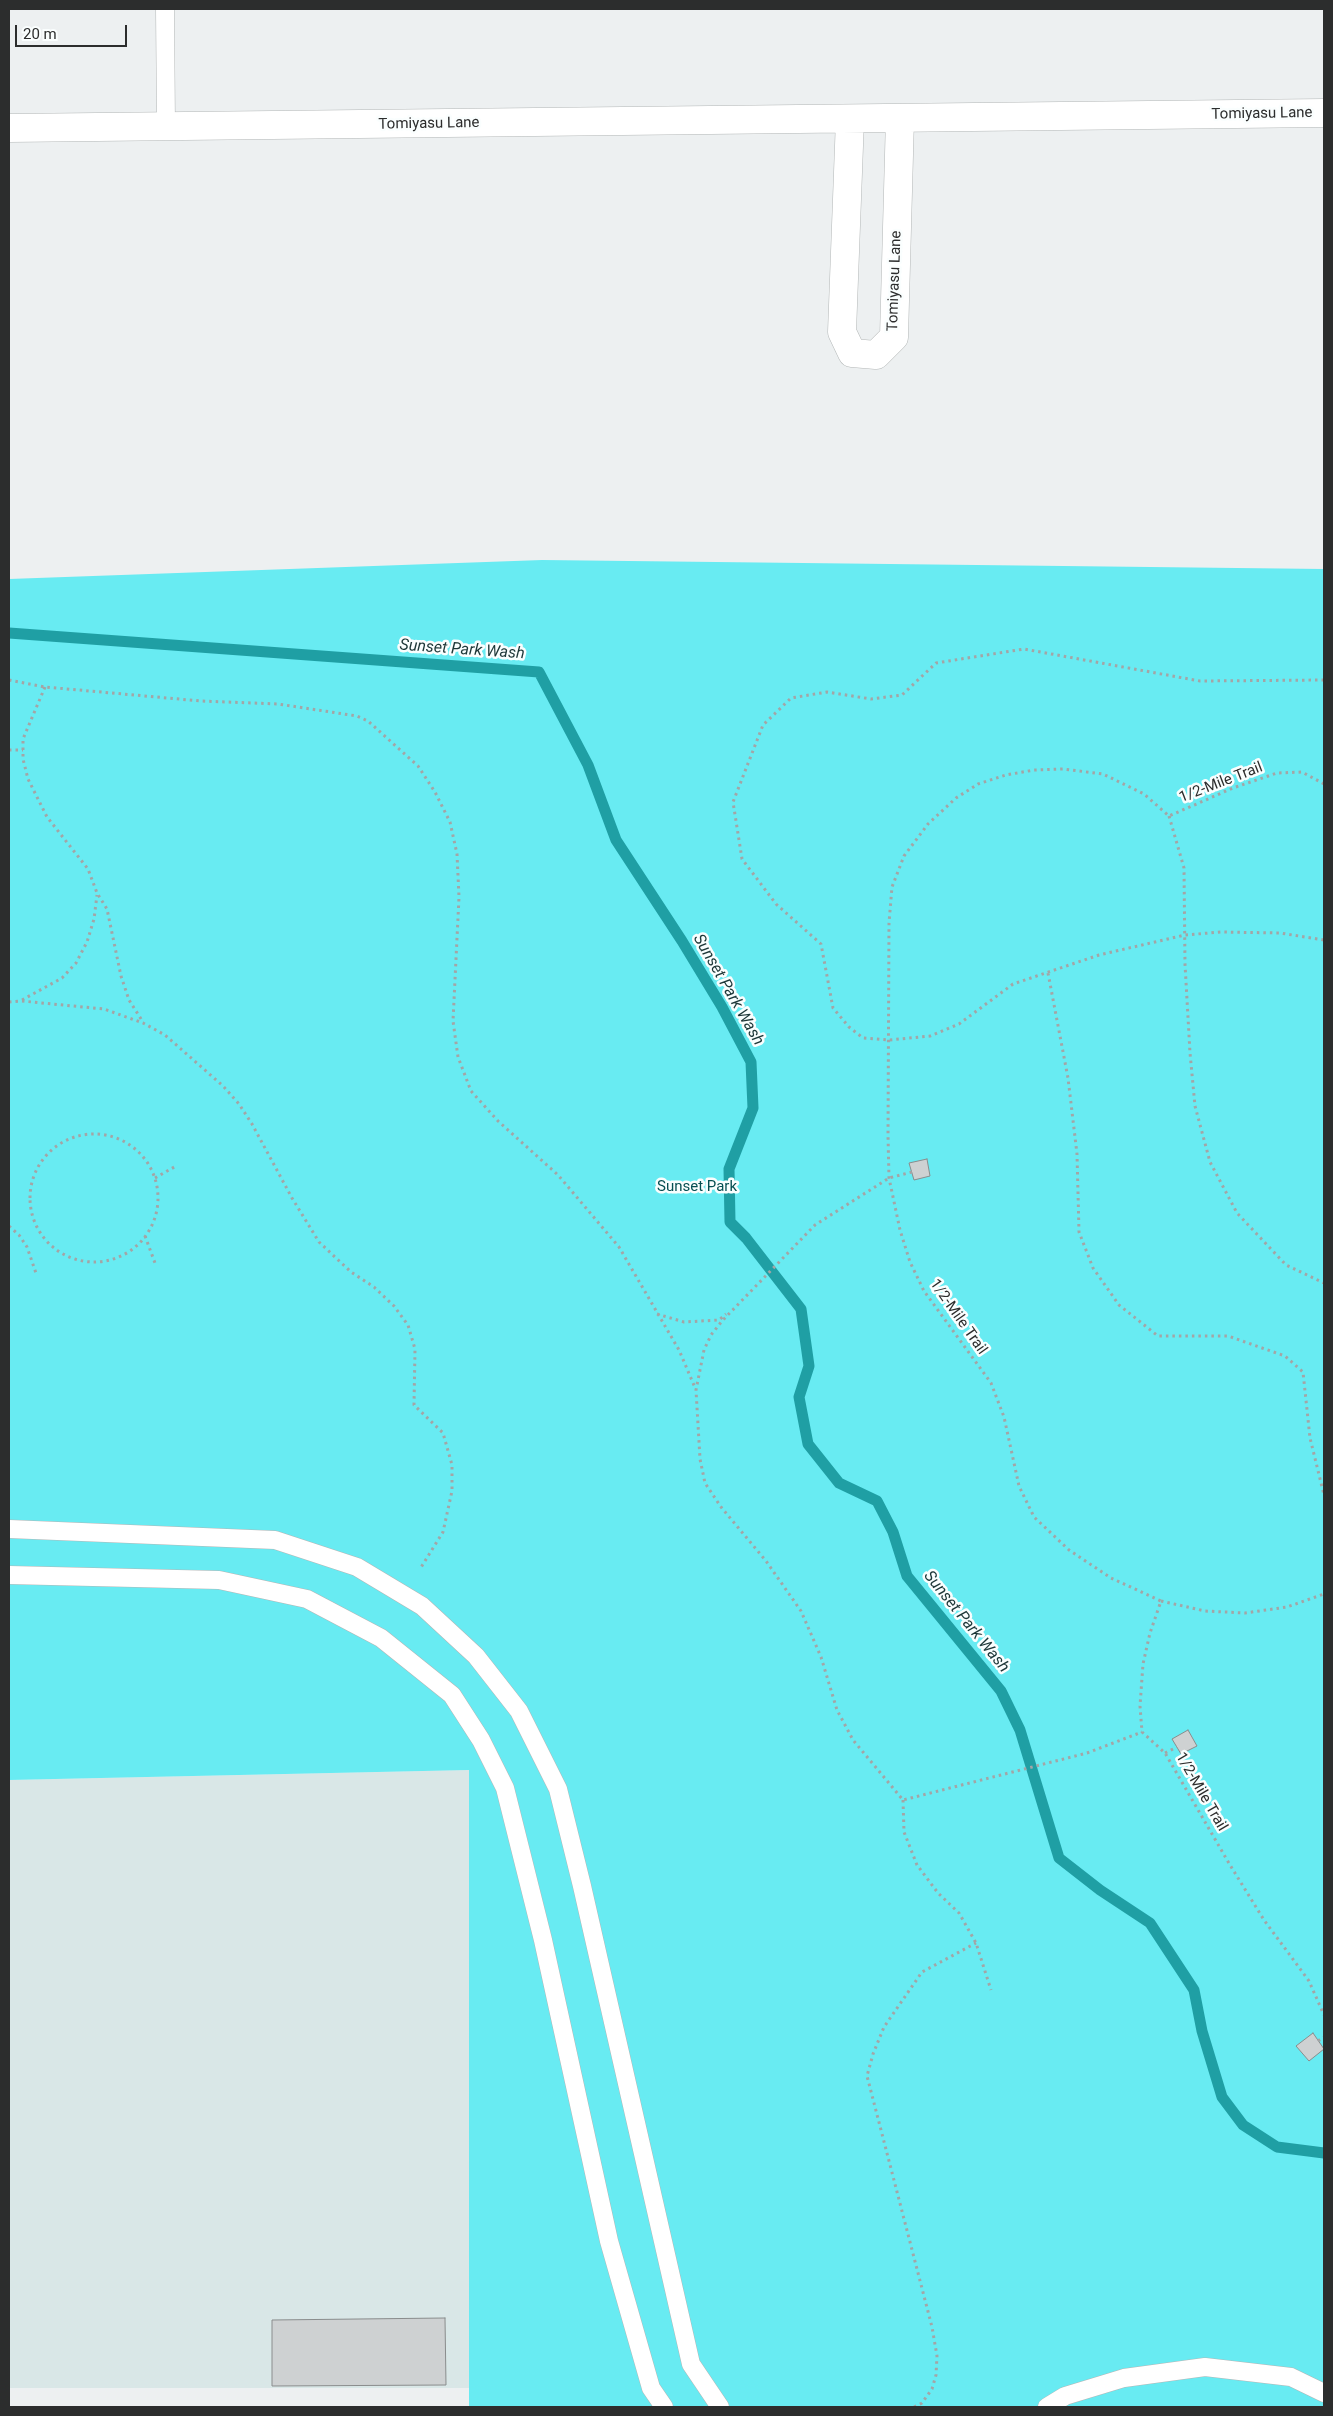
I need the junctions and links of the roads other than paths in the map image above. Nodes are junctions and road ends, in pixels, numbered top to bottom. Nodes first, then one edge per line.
1 (165, 9) edge
2 (1324, 114) edge
3 (900, 118) junction
4 (850, 119) junction
5 (166, 126) junction
6 (9, 128) edge
7 (9, 1529) edge
8 (9, 1575) edge
9 (1324, 2393) edge
10 (664, 2407) edge
11 (720, 2407) edge
12 (1047, 2407) edge

1 - 5 lane
2 - 3 street, Tomiyasu Lane
3 - 4 street, Tomiyasu Lane
3 - 4 street, Tomiyasu Lane
4 - 5 street, Tomiyasu Lane
5 - 6 street, Tomiyasu Lane
7 - 11 lane
8 - 10 lane
9 - 12 lane

